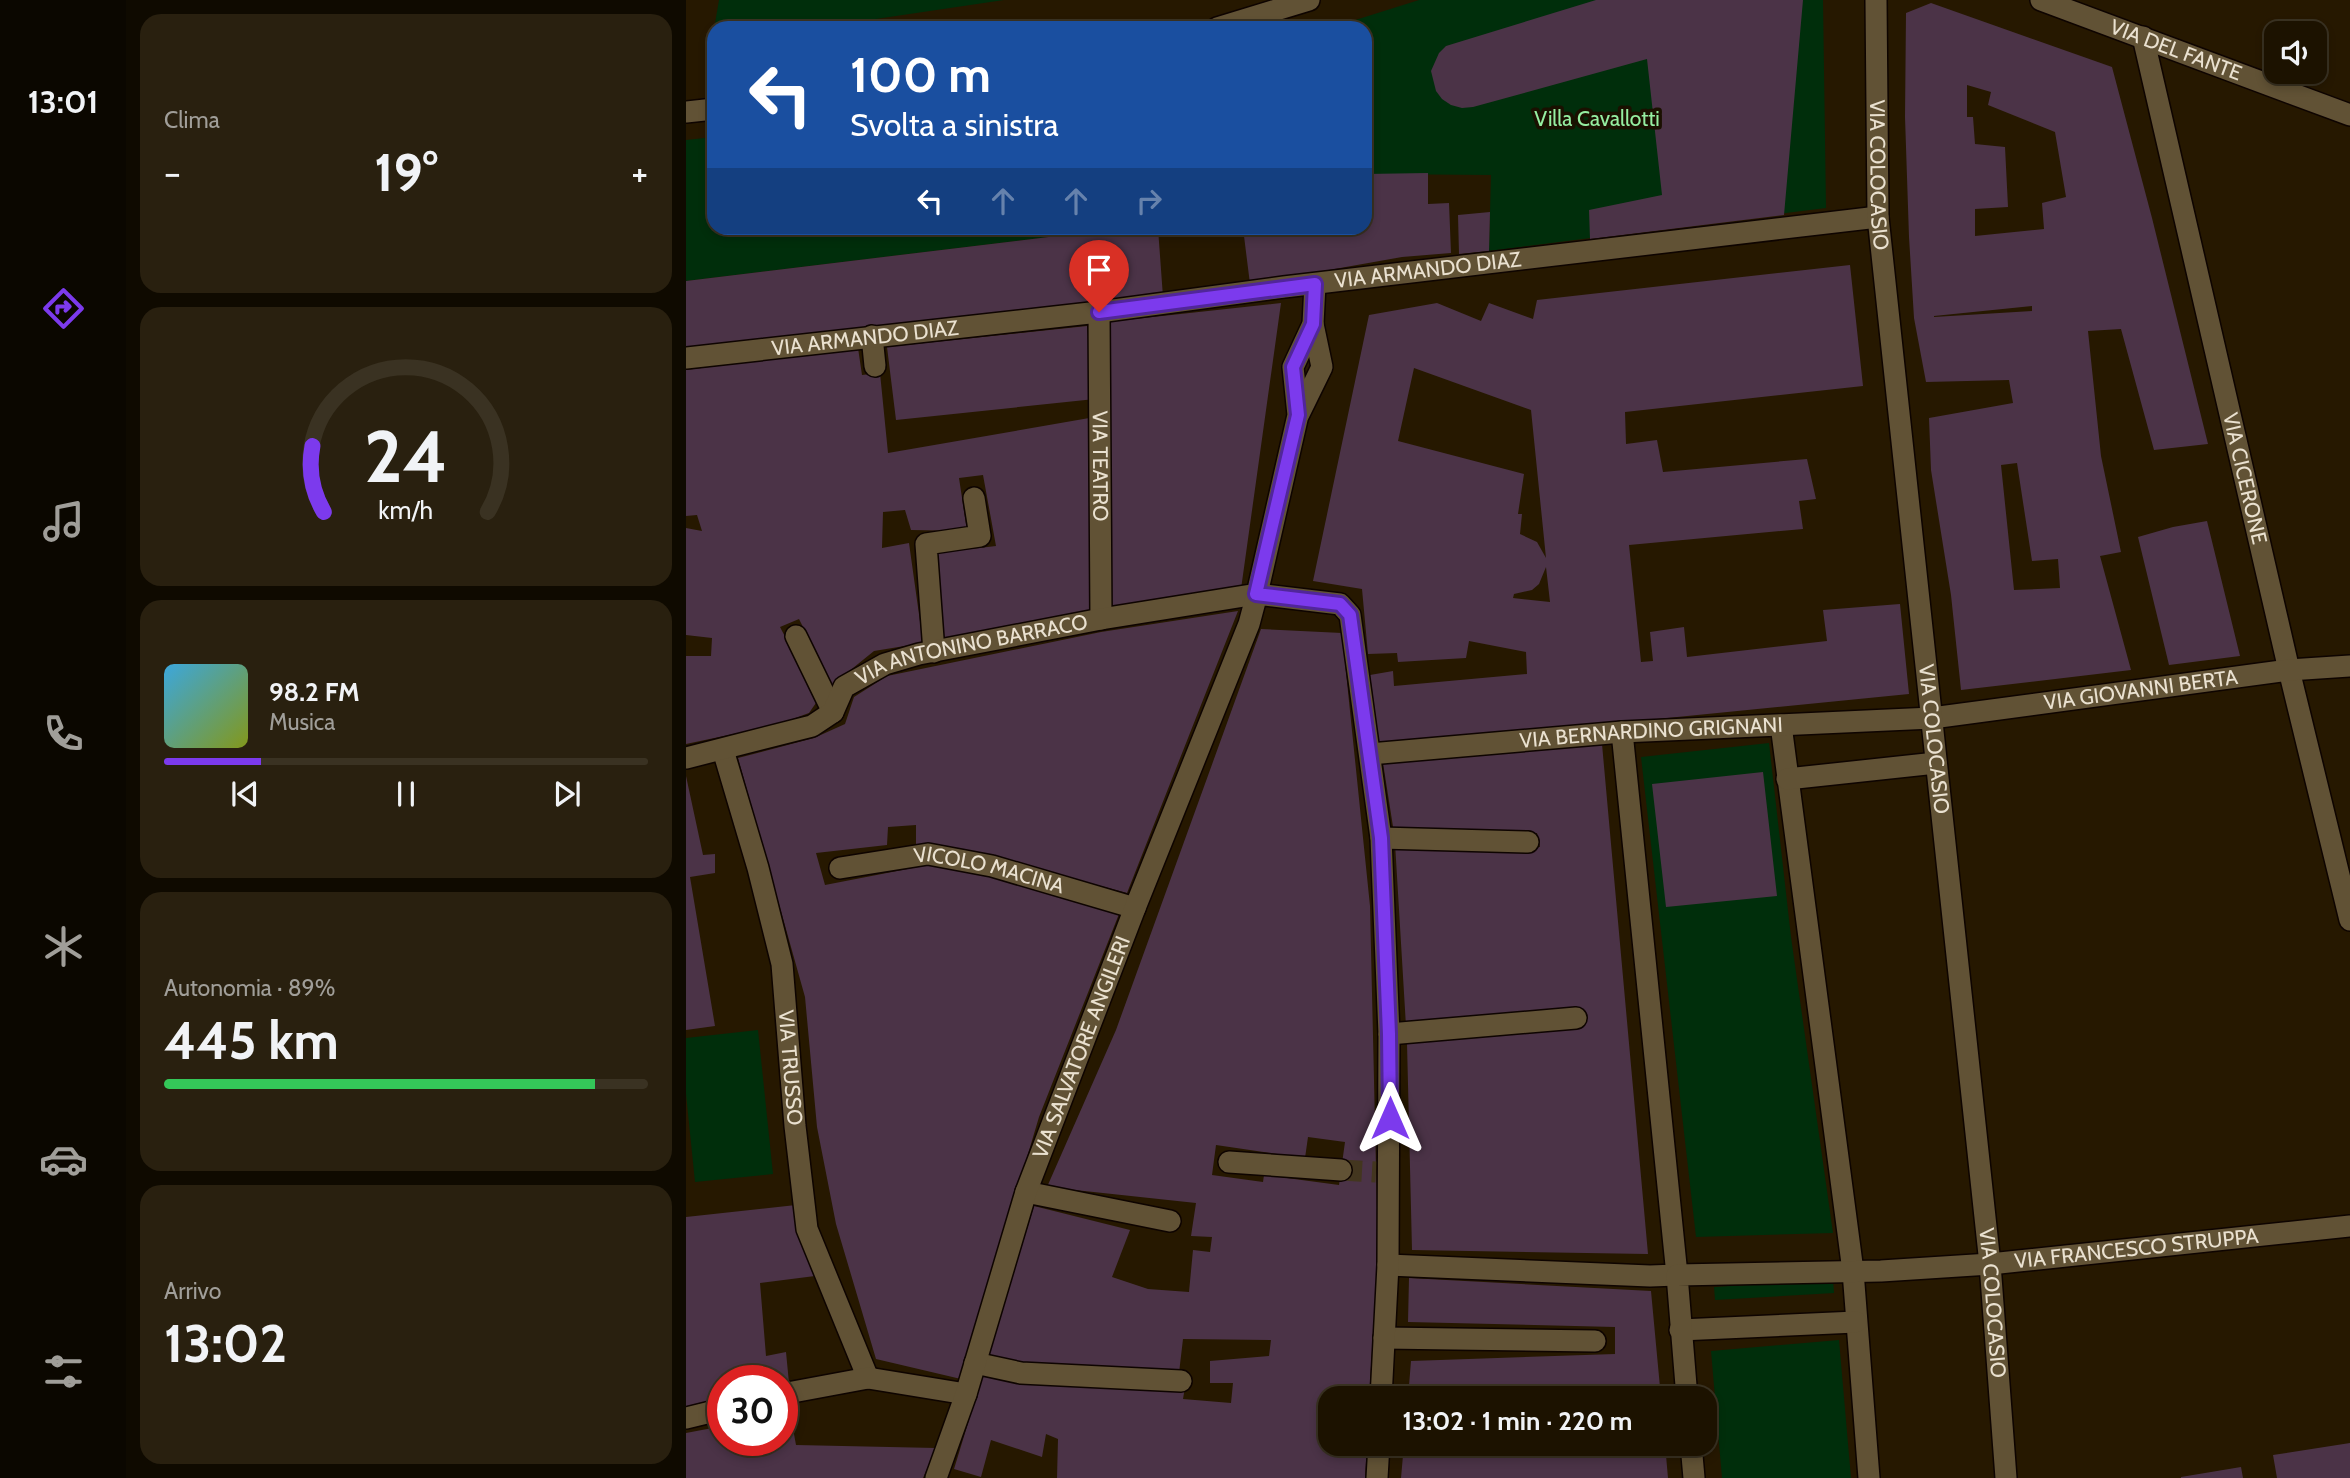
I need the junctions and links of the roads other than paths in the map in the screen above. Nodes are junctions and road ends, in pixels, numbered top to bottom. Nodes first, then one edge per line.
1 (1309, 0) edge
2 (1876, 0) edge
3 (2041, 0) edge
4 (1240, 21) edge
5 (2143, 37) junction
6 (707, 110) edge
7 (686, 112) edge
8 (2350, 115) edge
9 (1878, 217) junction
10 (1315, 284) junction
11 (1099, 312) junction
12 (872, 336) junction
13 (686, 358) edge
14 (875, 366) dead end
15 (974, 498) dead end
16 (1248, 596) junction
17 (1101, 619) junction
18 (796, 636) dead end
19 (934, 652) junction
20 (2350, 666) edge
21 (2289, 670) junction
22 (833, 712) junction
23 (1932, 718) junction
24 (1781, 725) junction
25 (1622, 732) junction
26 (723, 750) junction
27 (1370, 754) junction
28 (686, 758) edge
29 (1936, 762) junction
30 (1787, 779) junction
31 (1381, 838) junction
32 (1528, 842) dead end
33 (840, 868) dead end
34 (1135, 908) junction
35 (2350, 920) edge
36 (1576, 1018) dead end
37 (1389, 1034) junction
38 (1228, 1162) dead end
39 (1342, 1170) tunnel mouth
40 (1026, 1192) junction
41 (1170, 1221) dead end
42 (2350, 1226) edge
43 (1990, 1264) junction
44 (1388, 1265) junction
45 (1853, 1271) junction
46 (1677, 1275) junction
47 (1856, 1322) junction
48 (1680, 1330) junction
49 (1384, 1338) junction
50 (1595, 1341) dead end
51 (975, 1363) junction
52 (868, 1378) junction
53 (1181, 1381) dead end
54 (1382, 1386) edge
55 (1686, 1386) edge
56 (798, 1391) edge
57 (966, 1394) junction
58 (707, 1413) edge
59 (686, 1418) edge
60 (1378, 1456) edge
61 (1692, 1456) edge
62 (936, 1478) edge
63 (1377, 1478) edge
64 (1694, 1478) edge
65 (1869, 1478) edge
66 (2006, 1478) edge

1 - 4 street
2 - 9 street, VIA COLOCASIO
3 - 5 street, VIA DEL FANTE
5 - 8 street, VIA DEL FANTE
5 - 21 street, VIA CICERONE
6 - 7 street
9 - 10 street, VIA ARMANDO DIAZ
9 - 23 street, VIA COLOCASIO
10 - 11 street, VIA ARMANDO DIAZ
10 - 16 street, VIA SALVATORE ANGILERI
11 - 12 street, VIA ARMANDO DIAZ
11 - 17 street, VIA TEATRO
12 - 13 street, VIA ARMANDO DIAZ
12 - 14 street
15 - 19 street
16 - 17 street, VIA ANTONINO BARRACO
16 - 27 street, VIA ANTONINO BARRACO
16 - 34 street, VIA SALVATORE ANGILERI
17 - 19 street, VIA ANTONINO BARRACO
18 - 22 street
19 - 22 street, VIA ANTONINO BARRACO
20 - 21 street, VIA GIOVANNI BERTA
21 - 23 street, VIA GIOVANNI BERTA
21 - 35 street, VIA CICERONE
22 - 26 street
23 - 24 street, VIA BERNARDINO GRIGNANI
23 - 29 street, VIA COLOCASIO
24 - 25 street, VIA BERNARDINO GRIGNANI
24 - 30 street
25 - 27 street, VIA BERNARDINO GRIGNANI
25 - 46 street
26 - 28 street
26 - 52 street, VIA TRUSSO
27 - 31 street
29 - 30 street
29 - 43 street, VIA COLOCASIO
30 - 45 street
31 - 32 street
31 - 37 street
33 - 34 street, VICOLO MACINA
34 - 40 street, VIA SALVATORE ANGILERI
36 - 37 street
37 - 44 street
38 - 39 street
40 - 41 street
40 - 51 street, VIA SALVATORE ANGILERI
42 - 43 street, VIA FRANCESCO STRUPPA
43 - 45 street, VIA FRANCESCO STRUPPA
43 - 66 street, VIA COLOCASIO
44 - 46 street, VIA FRANCESCO STRUPPA
44 - 49 street
45 - 46 street, VIA FRANCESCO STRUPPA
45 - 47 street
46 - 48 street
47 - 48 street
47 - 65 street
48 - 55 street
49 - 50 street
49 - 54 street
51 - 53 street
51 - 57 street, VIA SALVATORE ANGILERI
52 - 56 street
52 - 57 street
57 - 62 street, VIA SALVATORE ANGILERI
58 - 59 street
60 - 63 street
61 - 64 street

